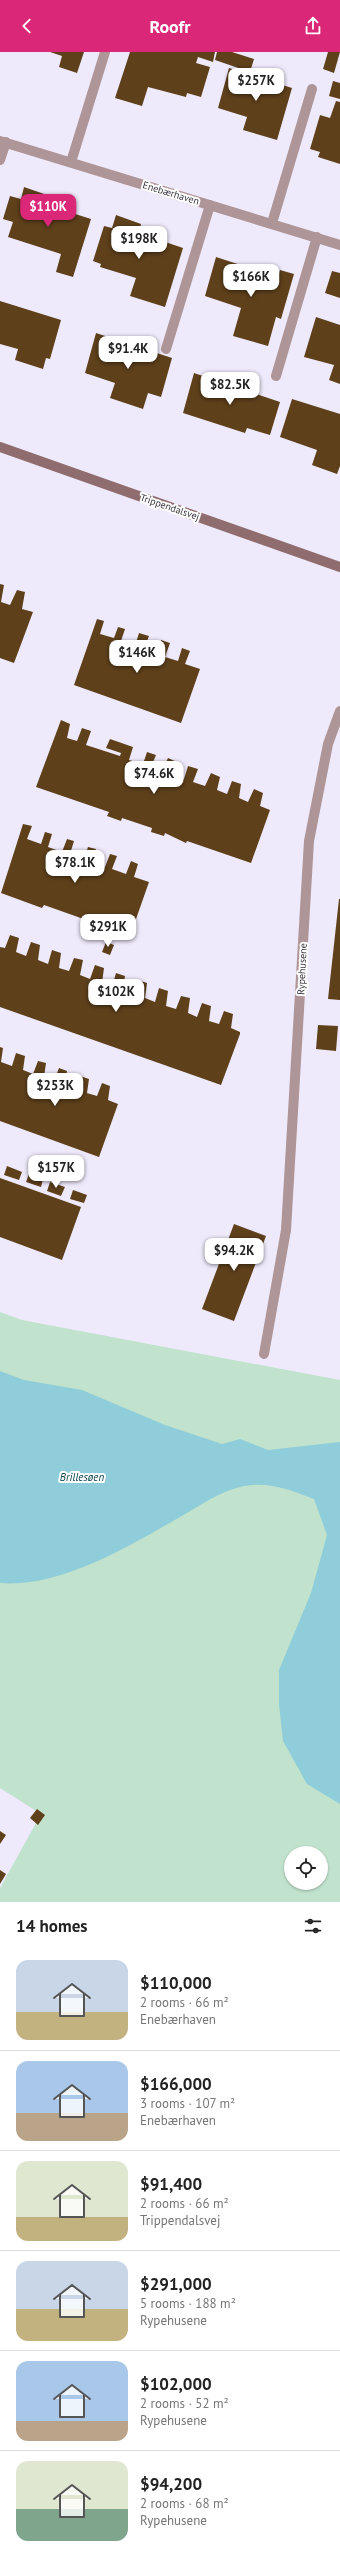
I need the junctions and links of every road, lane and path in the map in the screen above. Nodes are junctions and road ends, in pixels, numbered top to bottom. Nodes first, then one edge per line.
1 (105, 52) edge
2 (312, 88) dead end
3 (3, 142) edge
4 (0, 160) edge
5 (71, 162) junction
6 (210, 205) junction
7 (272, 223) junction
8 (317, 237) junction
9 (340, 244) edge
10 (166, 349) dead end
11 (276, 376) dead end
12 (0, 447) edge
13 (340, 566) edge
14 (340, 711) edge
15 (264, 1354) dead end

1 - 5 street
2 - 7 street
3 - 4 street, Enebærhaven
3 - 5 street, Enebærhaven
5 - 6 street, Enebærhaven
6 - 7 street, Enebærhaven
6 - 10 street
7 - 8 street, Enebærhaven
8 - 9 street, Enebærhaven
8 - 11 street
12 - 13 street, Trippendalsvej
14 - 15 street, Rypehusene

